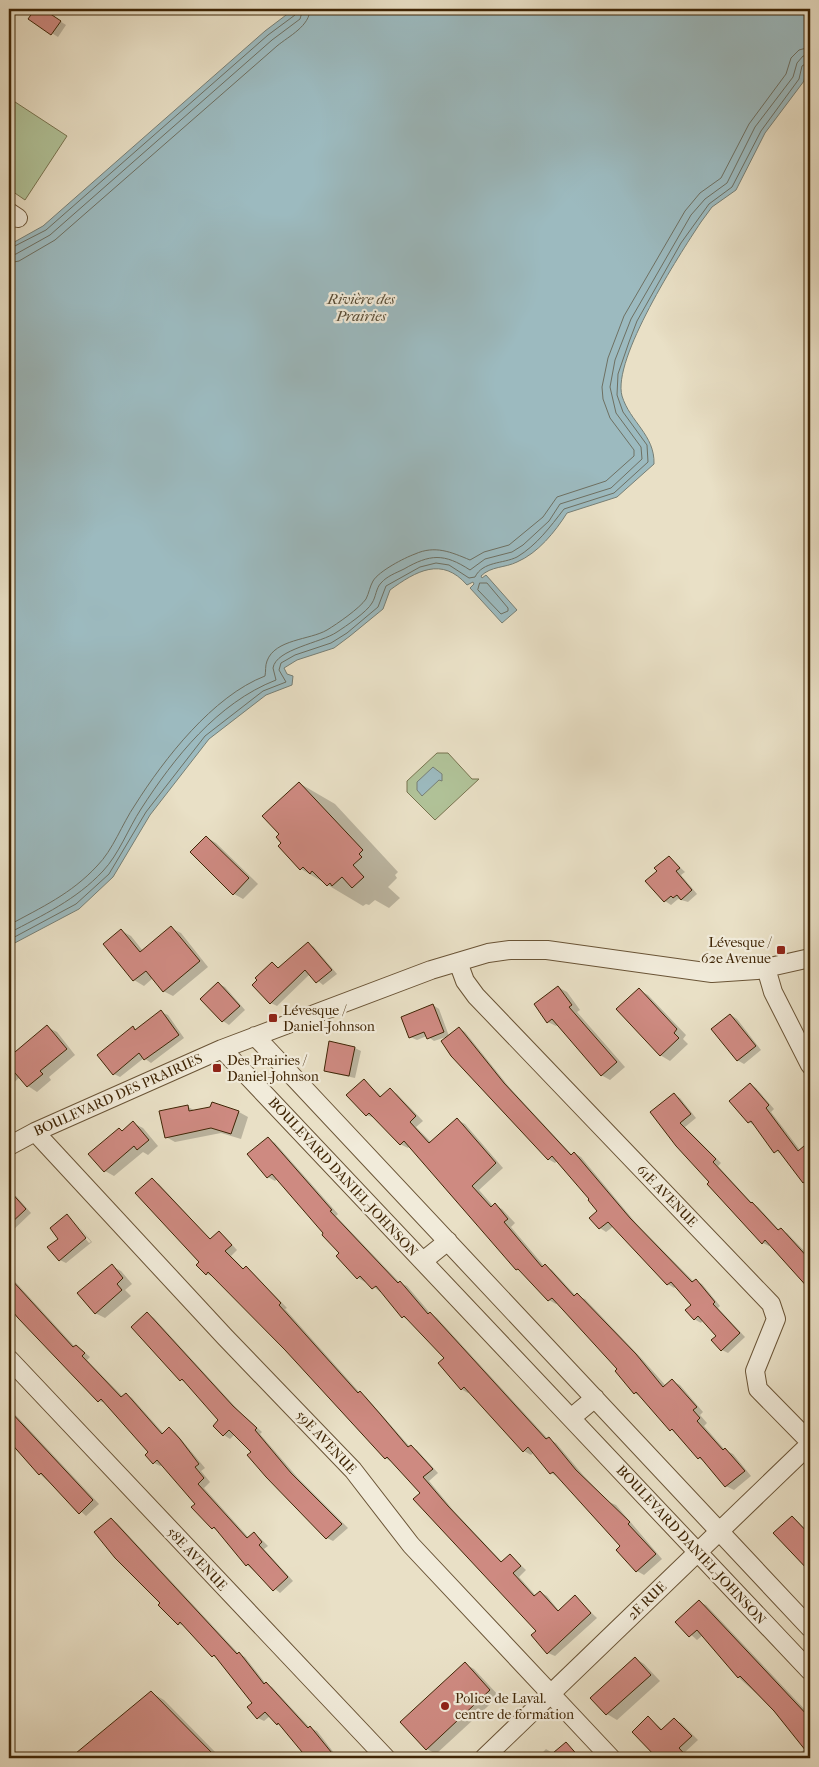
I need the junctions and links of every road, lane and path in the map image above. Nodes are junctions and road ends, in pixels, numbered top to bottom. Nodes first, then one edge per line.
1 (810, 958) edge
2 (458, 962) junction
3 (766, 968) junction
4 (255, 1036) junction
5 (222, 1049) junction
6 (810, 1064) edge
7 (35, 1132) junction
8 (9, 1146) edge
9 (448, 1242) junction
10 (423, 1261) junction
11 (9, 1359) edge
12 (594, 1398) junction
13 (571, 1418) junction
14 (810, 1443) edge
15 (720, 1531) junction
16 (698, 1552) junction
17 (810, 1628) edge
18 (810, 1671) edge
19 (551, 1694) junction
20 (386, 1758) edge
21 (484, 1758) edge
22 (611, 1758) edge

1 - 3 street, BOULEVARD DES PRAIRIES
2 - 3 street, BOULEVARD DES PRAIRIES
2 - 4 street, BOULEVARD DES PRAIRIES
2 - 14 street, 61E AVENUE
3 - 6 street
4 - 5 street, BOULEVARD DES PRAIRIES
4 - 9 street
5 - 7 street, BOULEVARD DES PRAIRIES
5 - 10 street, BOULEVARD DANIEL-JOHNSON
7 - 8 street, BOULEVARD DES PRAIRIES
7 - 19 street, 59E AVENUE
9 - 10 street, BOULEVARD DANIEL-JOHNSON
9 - 12 street
10 - 13 street, BOULEVARD DANIEL-JOHNSON
11 - 20 street, 58E AVENUE
12 - 13 street
12 - 15 street
13 - 16 street, BOULEVARD DANIEL-JOHNSON
14 - 15 street, 2E RUE
15 - 16 street, 2E RUE
15 - 17 street
16 - 18 street, BOULEVARD DANIEL-JOHNSON
16 - 19 street, 2E RUE
19 - 21 street, 2E RUE
19 - 22 street, 59E AVENUE

